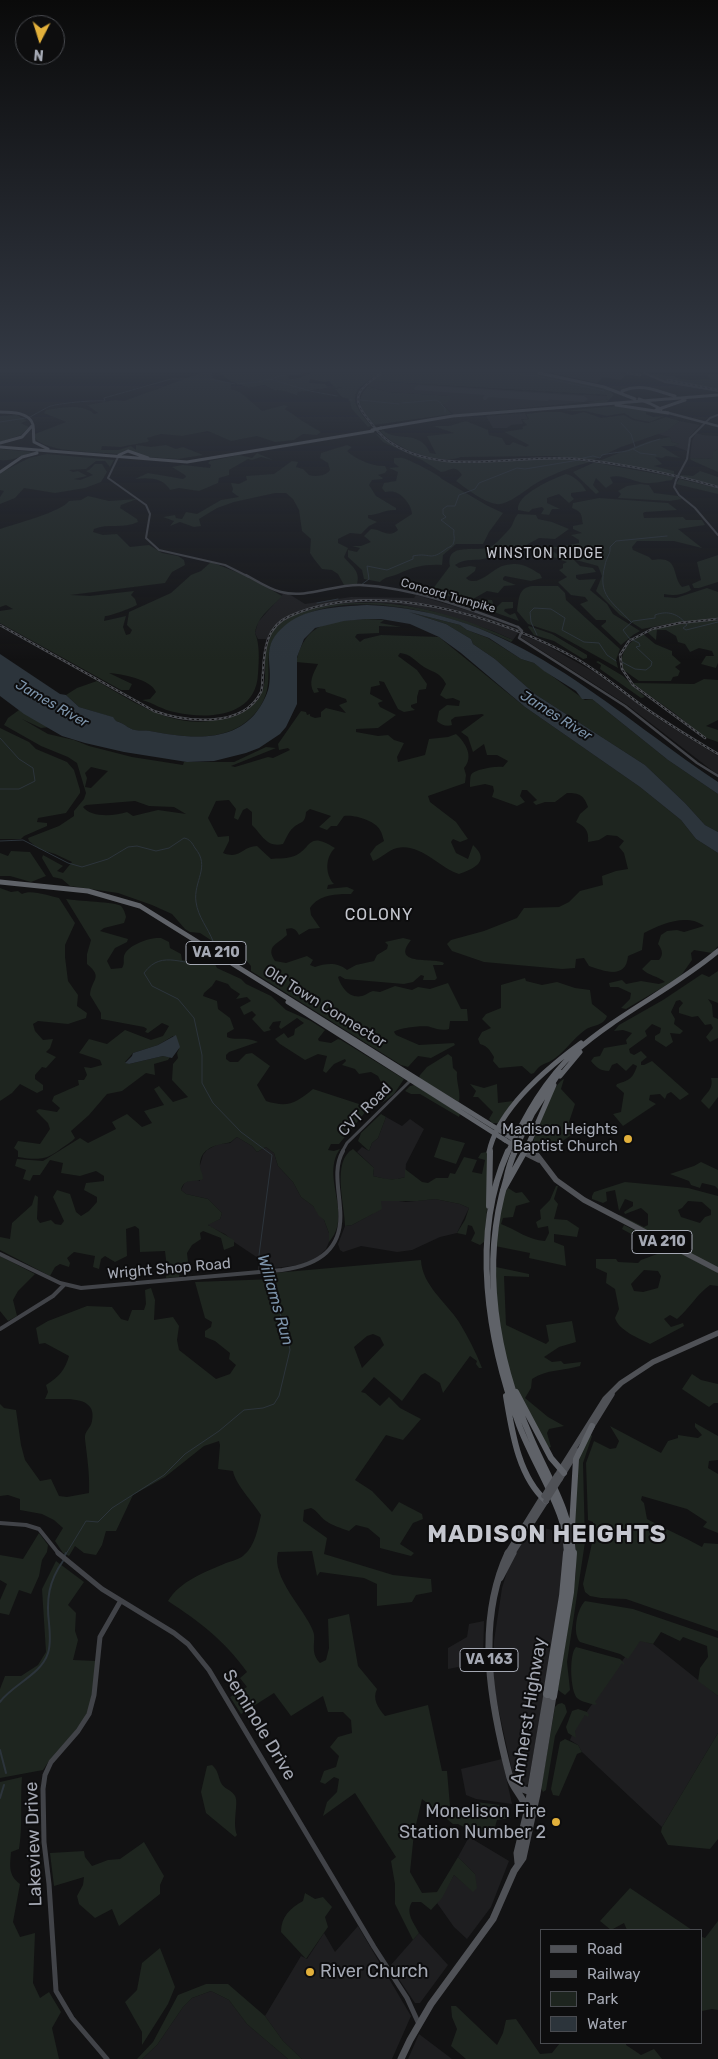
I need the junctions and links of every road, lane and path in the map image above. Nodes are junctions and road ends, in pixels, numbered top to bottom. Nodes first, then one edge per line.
1 (112, 469) edge
2 (681, 469) edge
3 (718, 535) edge
4 (718, 776) edge
5 (0, 884) edge
6 (718, 953) edge
7 (598, 1032) junction
8 (580, 1052) junction
9 (412, 1079) junction
10 (497, 1132) junction
11 (524, 1149) junction
12 (497, 1210) junction
13 (487, 1242) junction
14 (331, 1248) joint
15 (0, 1254) edge
16 (718, 1270) edge
17 (64, 1285) junction
18 (0, 1329) edge
19 (718, 1333) edge
20 (507, 1370) junction
21 (501, 1376) junction
22 (614, 1390) junction
23 (592, 1426) junction
24 (560, 1474) junction
25 (544, 1499) junction
26 (0, 1523) edge
27 (572, 1545) junction
28 (120, 1602) junction
29 (550, 1695) junction
30 (512, 1782) junction
31 (534, 1793) junction
32 (527, 1812) junction
33 (518, 1863) junction
34 (418, 2022) junction
35 (107, 2059) edge
36 (400, 2059) edge

1 - 4 street, Concord Turnpike
2 - 3 street, bridge
5 - 9 highway, Old Town Connector / VA 210
6 - 7 highway, Amherst Highway
6 - 8 highway, Amherst Highway
7 - 10 highway
7 - 13 highway, Amherst Highway
8 - 11 highway
8 - 12 highway, Amherst Highway
9 - 10 highway, Old Town Connector / VA 210
9 - 14 street, CVT Road
10 - 11 highway, Old Town Connector / VA 210, bridge
10 - 13 highway
11 - 12 highway
11 - 16 main road, Old Town Connector / VA 210
12 - 20 highway, Amherst Highway
13 - 21 highway, Amherst Highway
14 - 17 street, Wright Shop Road
15 - 17 street, Wright Shop Road
17 - 18 street
19 - 22 main road, VA 163
20 - 24 highway
20 - 27 highway, Amherst Highway
21 - 25 highway
21 - 29 highway, Amherst Highway
22 - 23 main road, VA 163
22 - 24 main road, VA 163
23 - 24 main road, VA 163
23 - 27 highway
24 - 25 main road, VA 163, bridge
25 - 30 main road, VA 163
26 - 28 street, Seminole Drive
27 - 29 highway, Amherst Highway
28 - 34 street, Seminole Drive
28 - 35 street, Lakeview Drive
29 - 31 main road, Amherst Highway
30 - 31 main road
30 - 32 main road
31 - 32 main road, Amherst Highway
31 - 33 main road, Amherst Highway
32 - 33 main road, Amherst Highway
33 - 34 main road
34 - 36 main road

